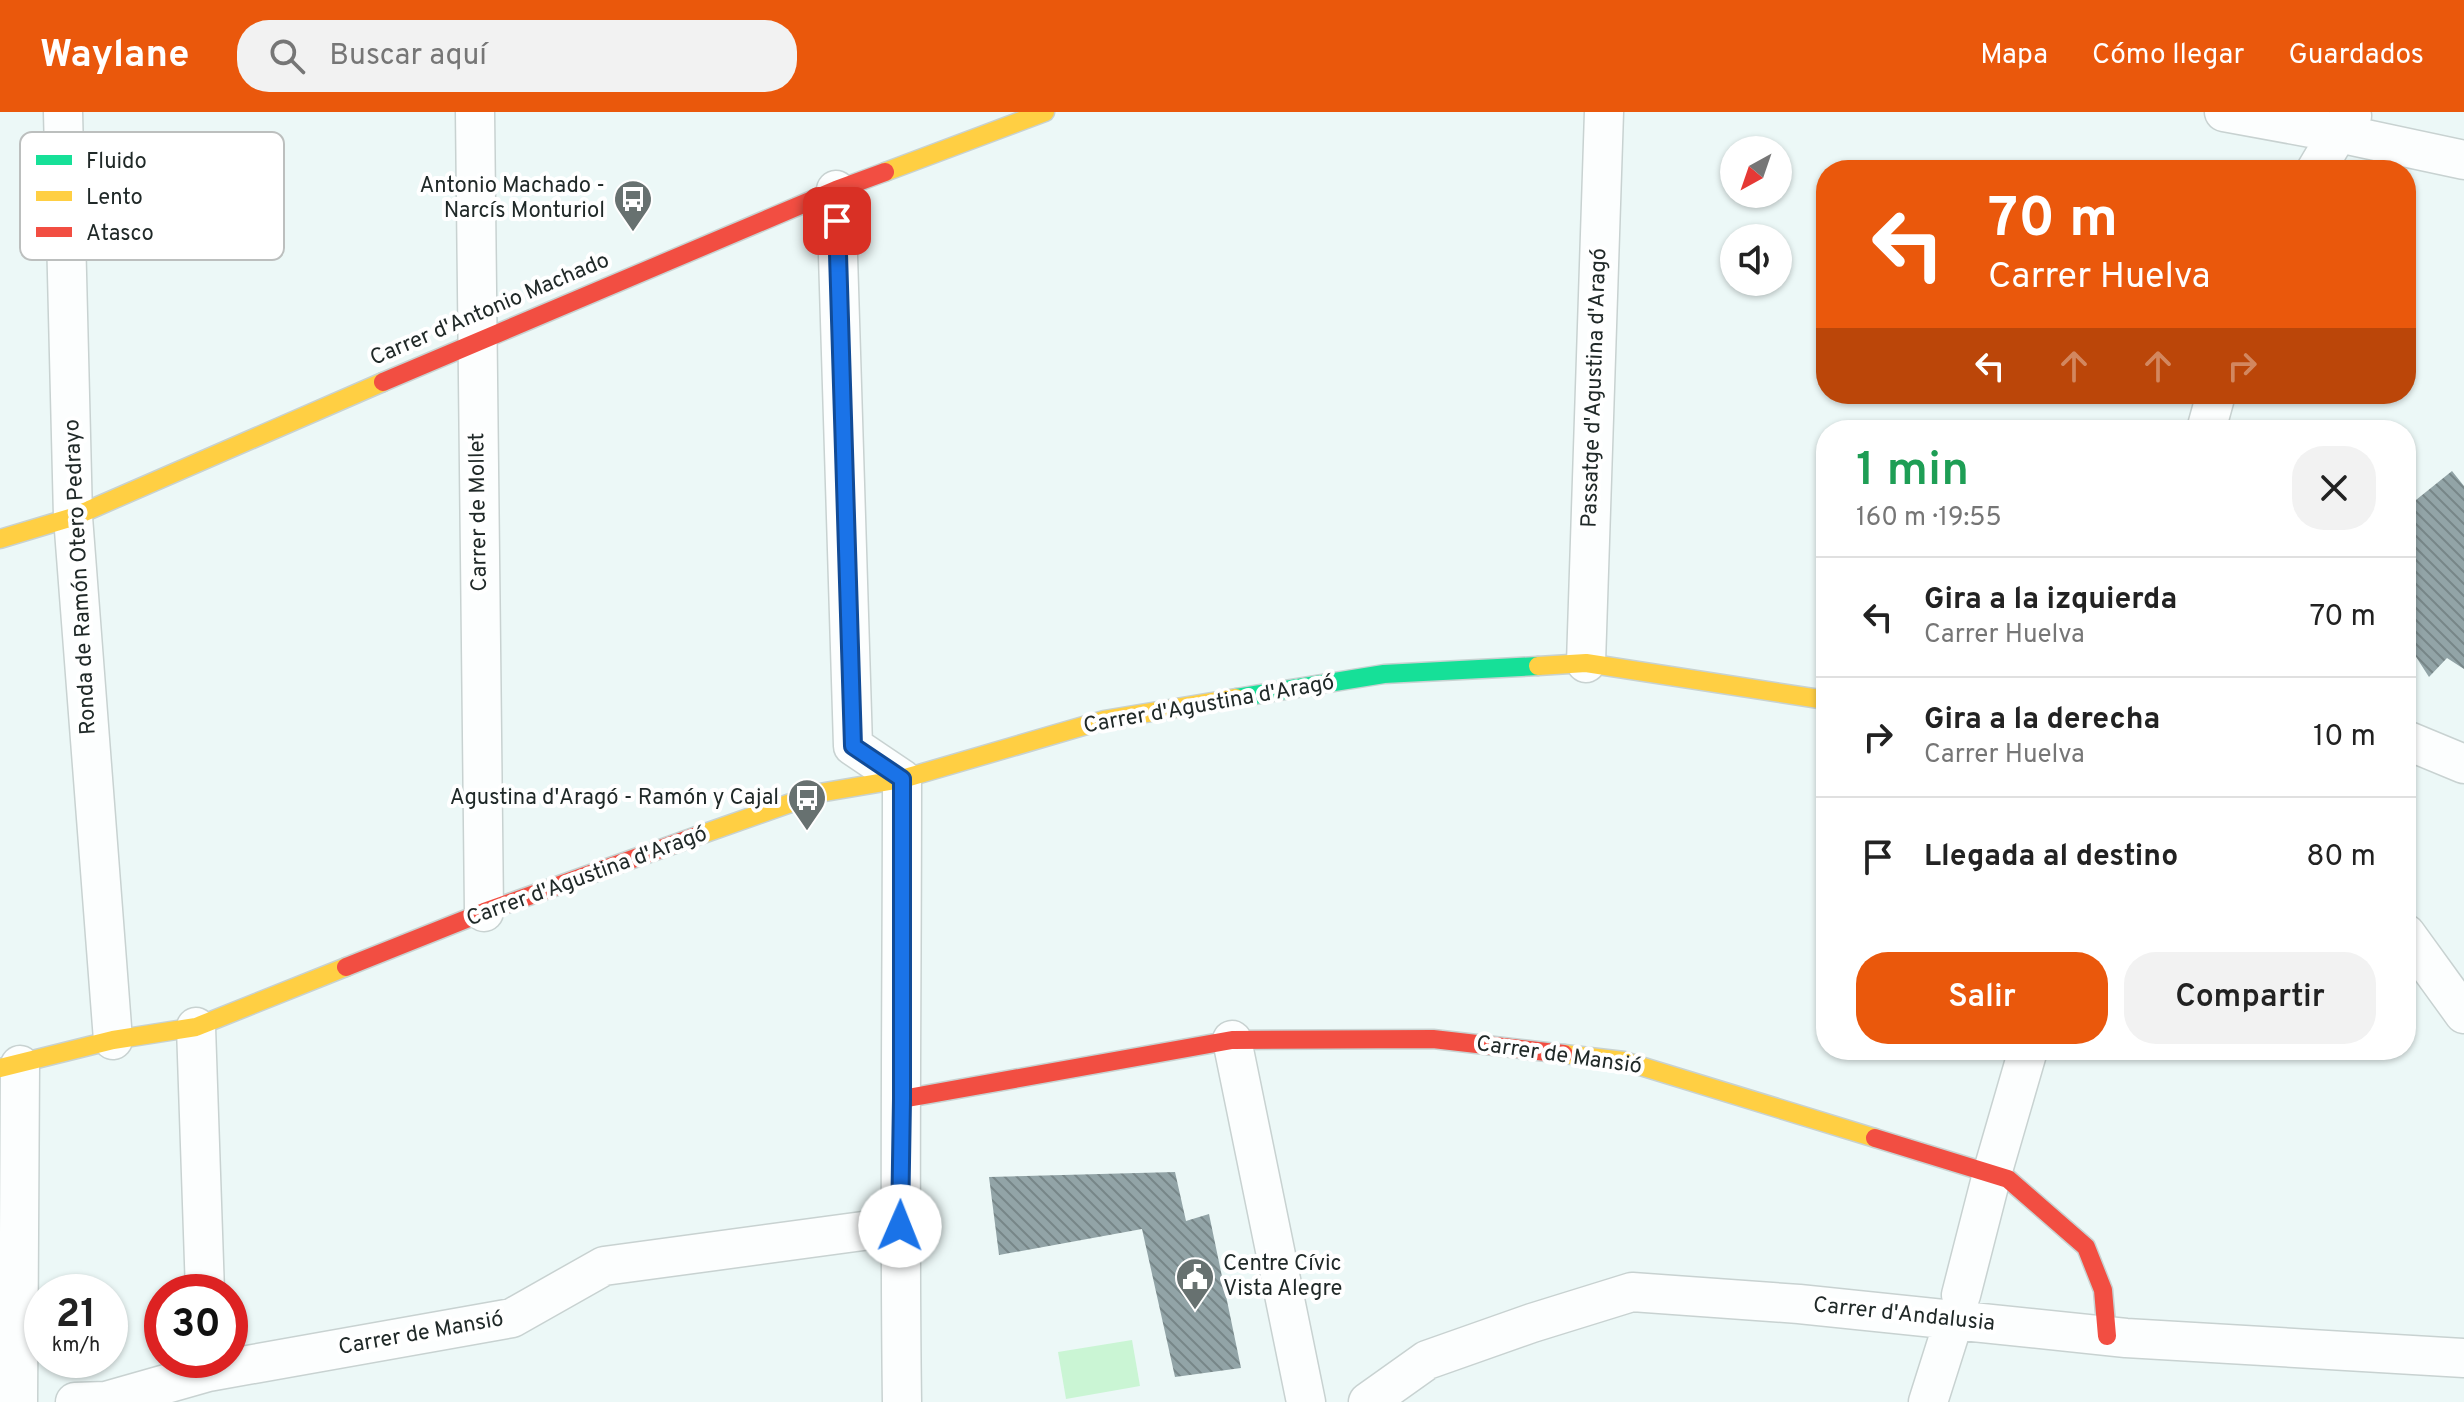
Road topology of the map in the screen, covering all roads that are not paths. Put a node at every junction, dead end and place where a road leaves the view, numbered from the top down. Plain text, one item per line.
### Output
1 (63, 112) edge
2 (475, 112) edge
3 (1045, 112) edge
4 (1604, 112) edge
5 (2224, 112) edge
6 (2346, 123) edge
7 (63, 132) edge
8 (2322, 160) edge
9 (2464, 160) edge
10 (836, 190) junction
11 (67, 260) edge
12 (477, 341) junction
13 (73, 517) junction
14 (0, 539) edge
15 (1586, 663) junction
16 (1816, 698) edge
17 (2416, 744) edge
18 (2464, 764) edge
19 (902, 779) junction
20 (484, 912) junction
21 (2416, 948) edge
22 (2464, 1014) edge
23 (196, 1027) junction
24 (113, 1040) junction
25 (1232, 1040) junction
26 (2025, 1060) edge
27 (10, 1066) edge
28 (902, 1099) junction
29 (1992, 1174) junction
30 (900, 1226) junction
31 (204, 1274) edge
32 (1957, 1308) junction
33 (2107, 1336) junction
34 (2464, 1358) edge
35 (248, 1360) edge
36 (171, 1378) edge
37 (18, 1402) edge
38 (96, 1402) edge
39 (902, 1402) edge
40 (1306, 1402) edge
41 (1368, 1402) edge
42 (1928, 1402) edge

1 - 7 street, Ronda de Ramón Otero Pedrayo
2 - 12 street, Carrer de Mollet
3 - 10 street, Carrer d'Antonio Machado
4 - 15 street, Passatge d'Agustina d'Aragó
5 - 6 street
6 - 8 street
6 - 9 street
10 - 12 street, Carrer d'Antonio Machado
10 - 19 street
11 - 13 street, Ronda de Ramón Otero Pedrayo
12 - 13 street, Carrer d'Antonio Machado
12 - 20 street, Carrer de Mollet
13 - 14 street, Carrer d'Antonio Machado
13 - 24 street, Ronda de Ramón Otero Pedrayo
15 - 16 street, Carrer d'Agustina d'Aragó
15 - 19 street, Carrer d'Agustina d'Aragó
17 - 18 street
19 - 20 street, Carrer d'Agustina d'Aragó
19 - 28 street
20 - 23 street, Carrer d'Agustina d'Aragó
21 - 22 street
23 - 24 street, Carrer d'Agustina d'Aragó
23 - 31 street
24 - 27 street, Carrer d'Agustina d'Aragó
25 - 28 street, Carrer de Mansió
25 - 29 street, Carrer de Mansió
25 - 40 street
26 - 29 street
27 - 37 street
28 - 30 street
29 - 32 street
29 - 33 street, Carrer de Mansió
30 - 35 street, Carrer de Mansió
30 - 39 street
32 - 33 street, Carrer d'Andalusia
32 - 41 street, Carrer d'Andalusia
32 - 42 street
33 - 34 street, Carrer d'Andalusia
36 - 38 street, Carrer de Mansió

